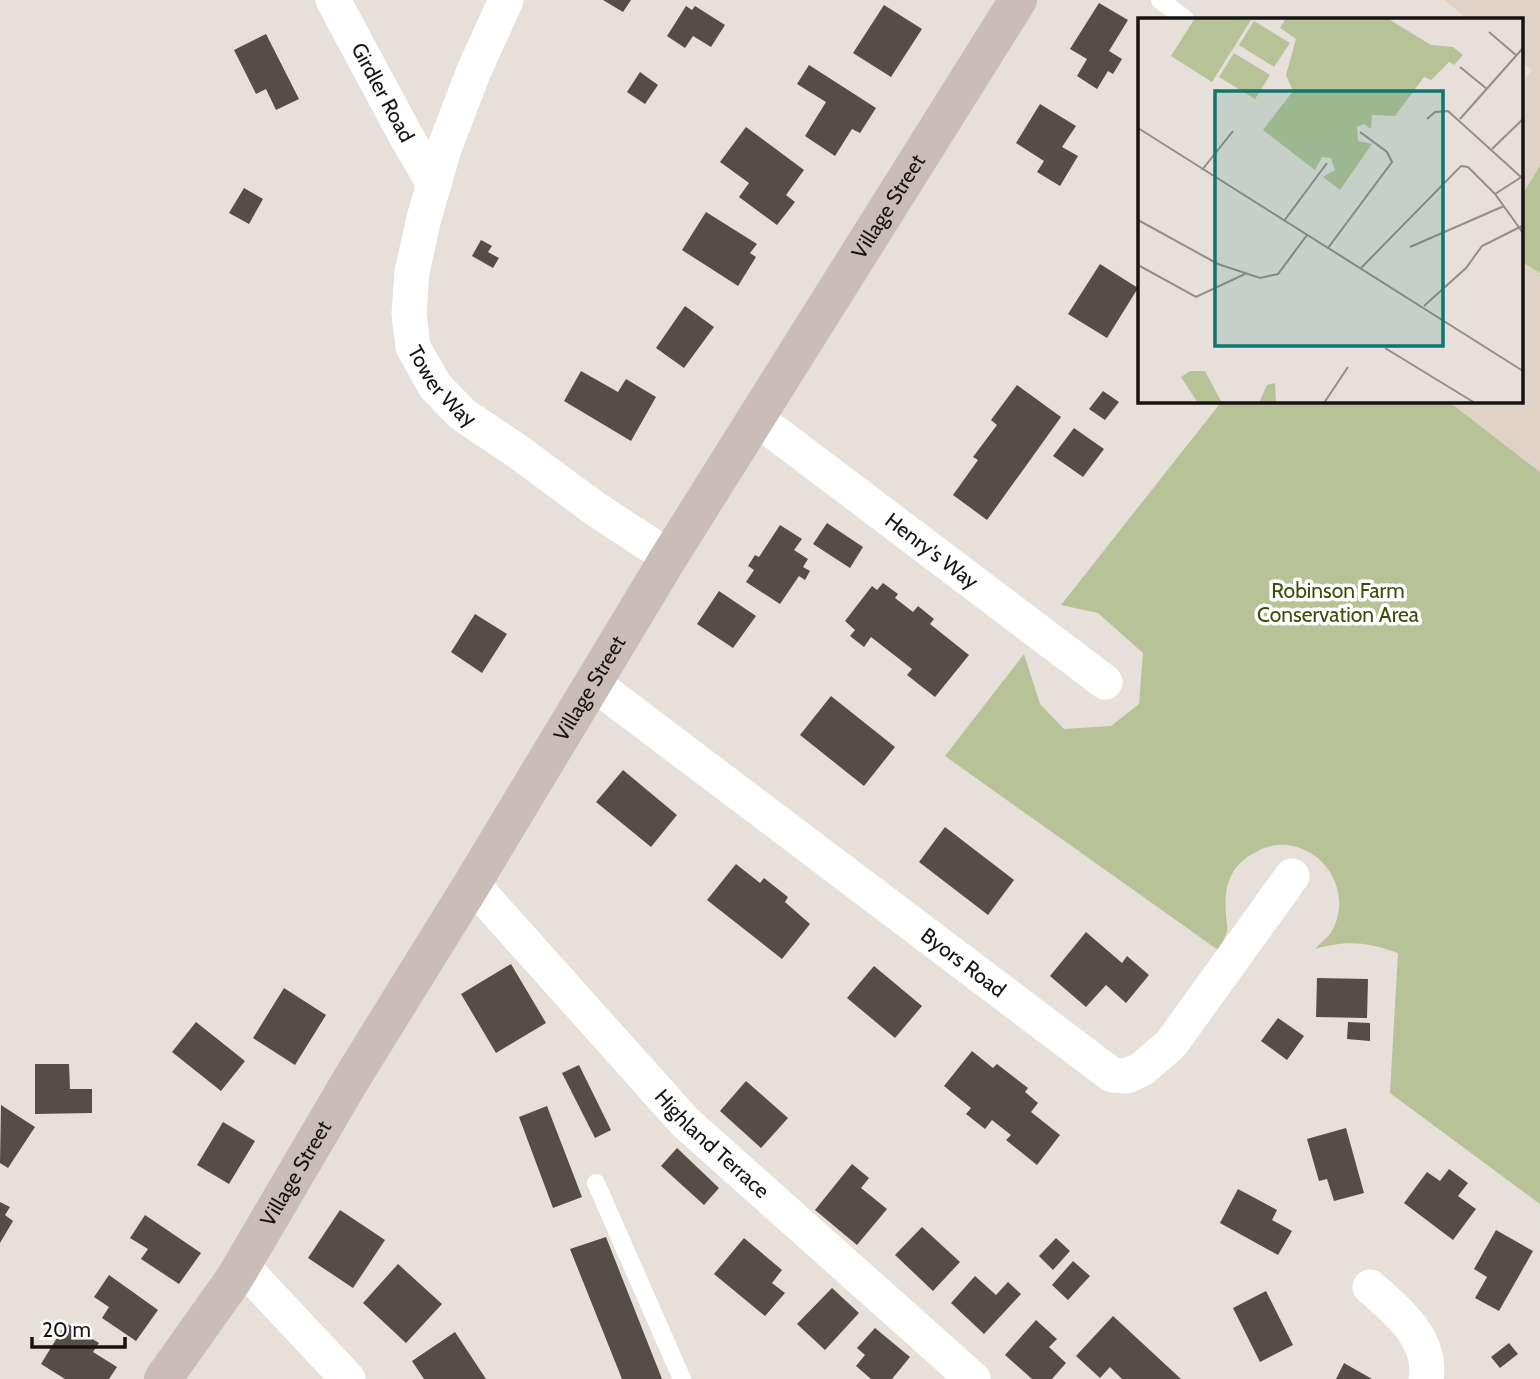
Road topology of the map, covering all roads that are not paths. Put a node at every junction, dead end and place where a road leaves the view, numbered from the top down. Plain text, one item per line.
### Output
1 (333, 0) edge
2 (506, 0) edge
3 (1018, 0) edge
4 (1160, 0) edge
5 (1184, 18) edge
6 (434, 184) junction
7 (757, 419) junction
8 (669, 557) junction
9 (1105, 682) dead end
10 (593, 683) junction
11 (1292, 876) dead end
12 (472, 884) junction
13 (596, 1183) dead end
14 (242, 1266) junction
15 (1370, 1287) dead end
16 (163, 1379) edge
17 (348, 1379) edge
18 (682, 1379) edge
19 (972, 1379) edge
20 (1426, 1379) edge

1 - 6 street, Girdler Road
2 - 6 street, Tower Way
3 - 7 main road, Village Street
4 - 5 lane
6 - 8 street, Tower Way
7 - 8 main road, Village Street
7 - 9 street, Henry's Way
8 - 10 main road, Village Street
10 - 11 street, Byors Road
10 - 12 main road, Village Street
12 - 14 main road, Village Street
12 - 19 street, Highland Terrace
13 - 18 lane
14 - 16 main road, Village Street
14 - 17 street
15 - 20 street

